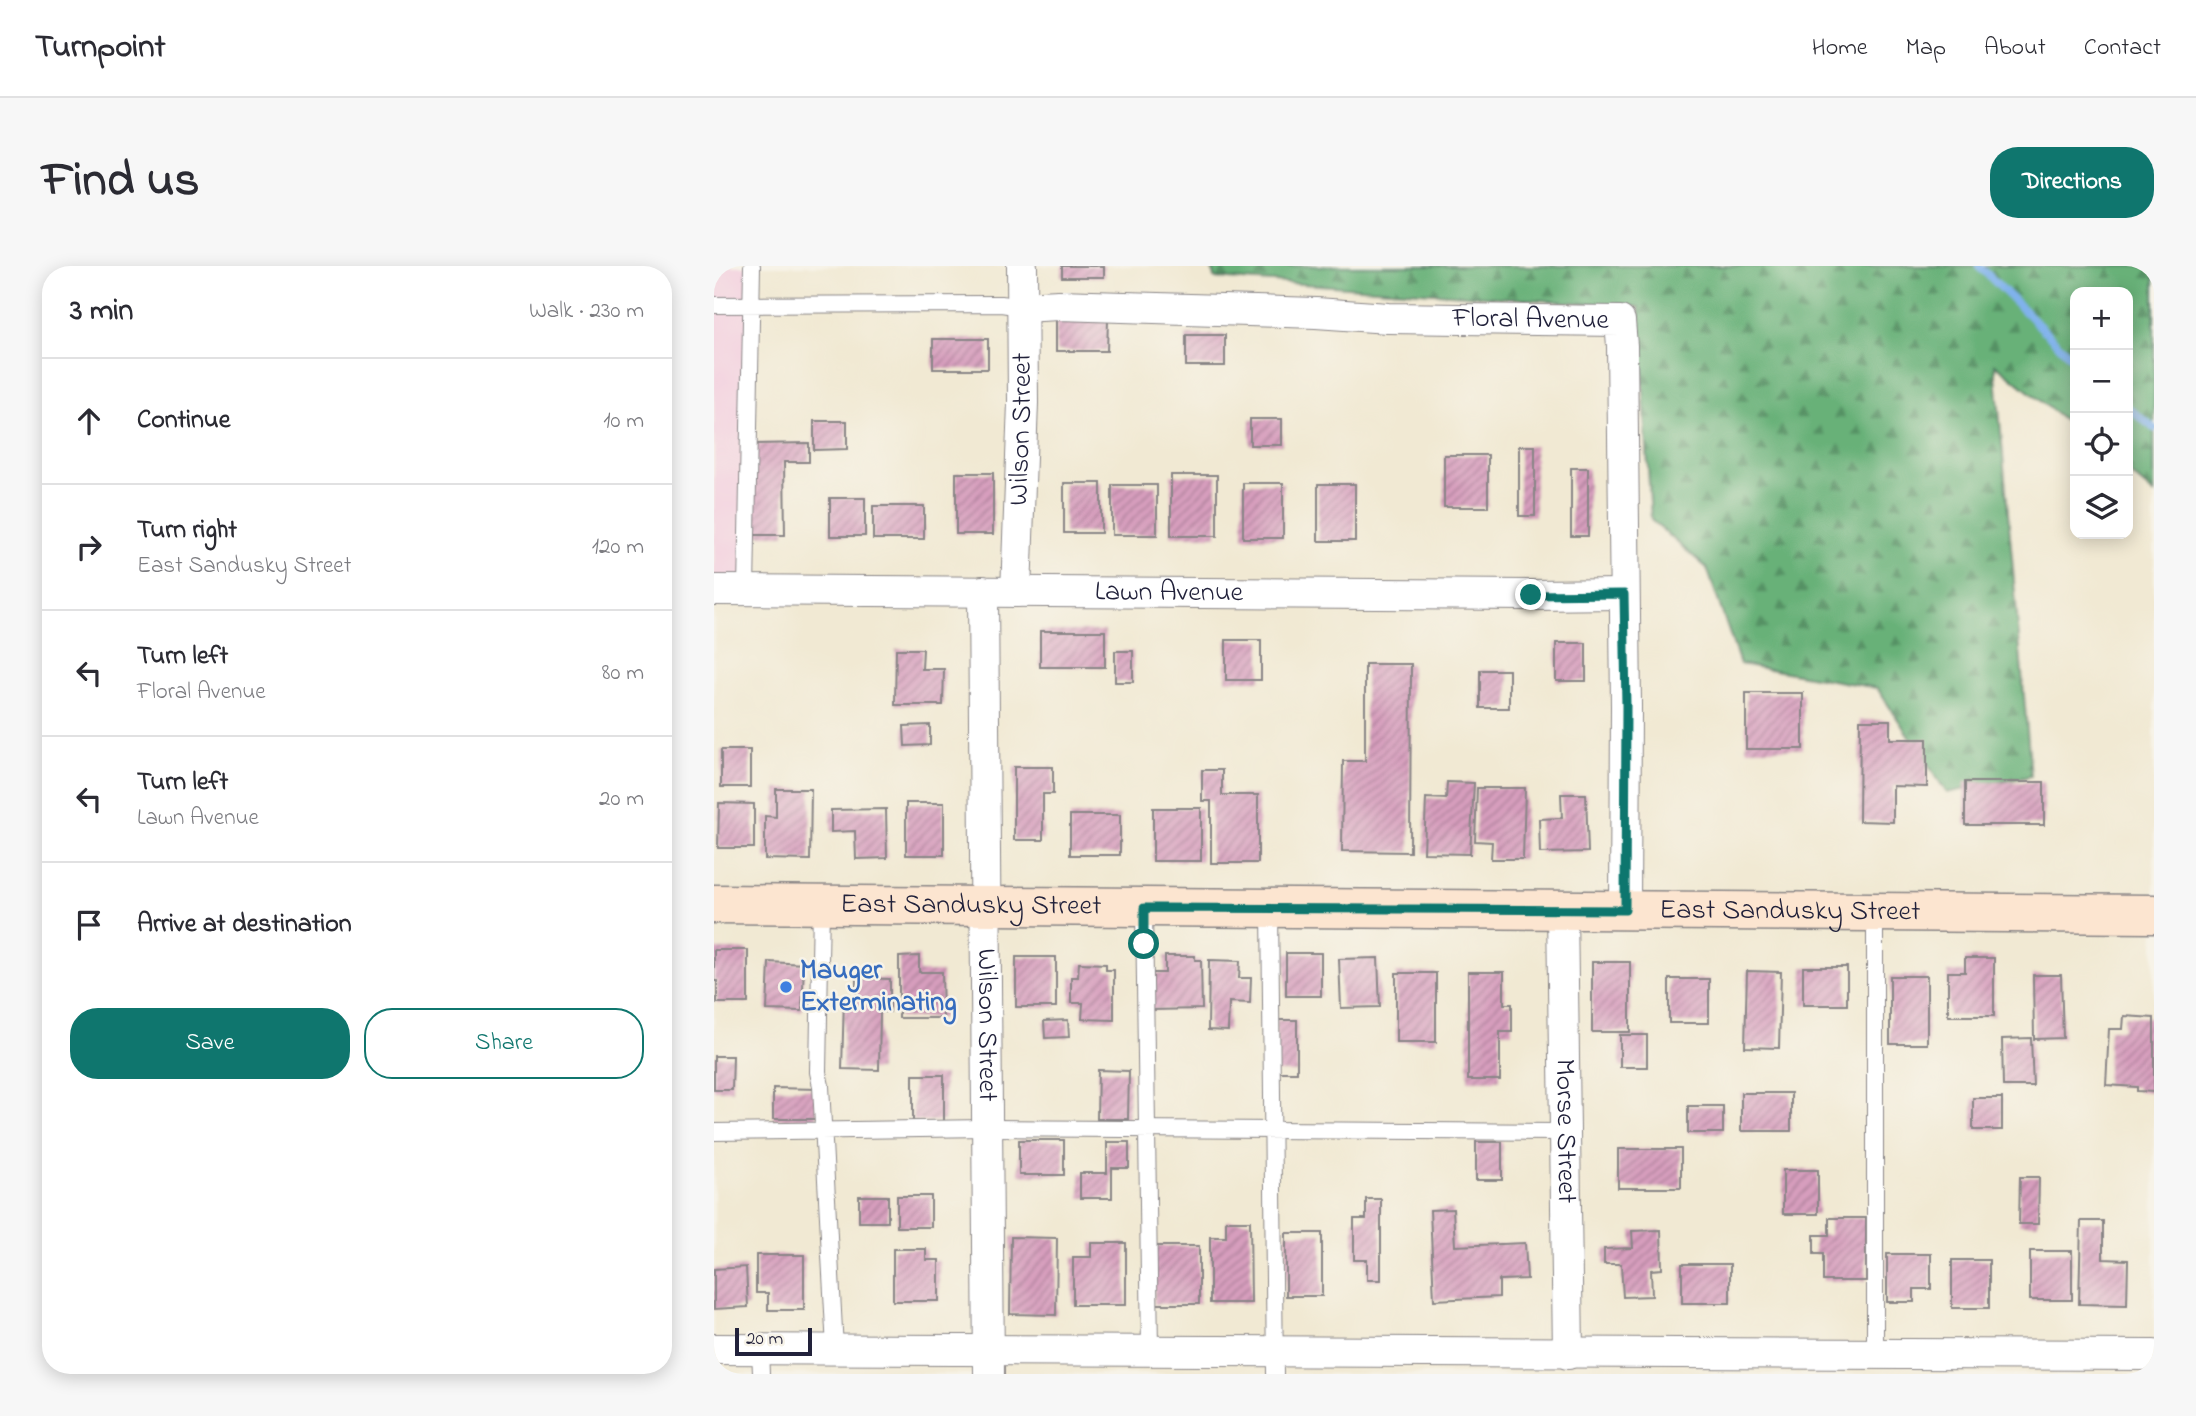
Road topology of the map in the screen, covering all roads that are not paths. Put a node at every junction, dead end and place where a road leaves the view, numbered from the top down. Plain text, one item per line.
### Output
1 (752, 266) edge
2 (1022, 266) edge
3 (714, 305) edge
4 (752, 306) junction
5 (1022, 307) junction
6 (714, 590) edge
7 (746, 590) junction
8 (983, 591) junction
9 (1016, 592) junction
10 (1624, 594) junction
11 (714, 904) edge
12 (821, 906) junction
13 (985, 908) junction
14 (1144, 908) junction
15 (1270, 908) junction
16 (1562, 909) junction
17 (1625, 910) junction
18 (1875, 912) junction
19 (2154, 914) edge
20 (986, 1128) junction
21 (823, 1130) junction
22 (1146, 1130) junction
23 (1273, 1131) junction
24 (714, 1132) edge
25 (1565, 1132) junction
26 (714, 1349) edge
27 (835, 1349) junction
28 (1150, 1351) junction
29 (1567, 1354) junction
30 (2154, 1355) edge
31 (760, 1361) edge
32 (1886, 1361) edge
33 (989, 1362) edge
34 (1275, 1363) edge
35 (1661, 1364) edge

1 - 4 lane
2 - 5 street, Wilson Street
3 - 4 lane
4 - 5 lane
4 - 7 lane
5 - 9 street, Wilson Street
5 - 10 street, Floral Avenue
6 - 7 street, Lawn Avenue
7 - 8 street, Lawn Avenue
8 - 9 street, Lawn Avenue
8 - 13 street, Wilson Street
9 - 10 street, Lawn Avenue
10 - 17 street, Floral Avenue
11 - 12 main road, East Sandusky Street
12 - 13 main road, East Sandusky Street
12 - 21 lane
13 - 14 main road, East Sandusky Street
13 - 20 street, Wilson Street
14 - 15 main road, East Sandusky Street
14 - 22 lane
15 - 16 main road, East Sandusky Street
15 - 23 lane
16 - 17 main road, East Sandusky Street
16 - 25 street, Morse Street
17 - 18 main road, East Sandusky Street
18 - 19 main road, East Sandusky Street
18 - 32 lane
20 - 21 lane
20 - 22 lane
20 - 33 street, Wilson Street
21 - 24 lane
21 - 27 lane
22 - 23 lane
22 - 28 lane
23 - 25 lane
23 - 34 lane
25 - 29 street, Morse Street
26 - 31 street
27 - 31 street
27 - 33 street
28 - 33 street
28 - 34 street
29 - 34 street
29 - 35 street
30 - 32 street
32 - 35 street

